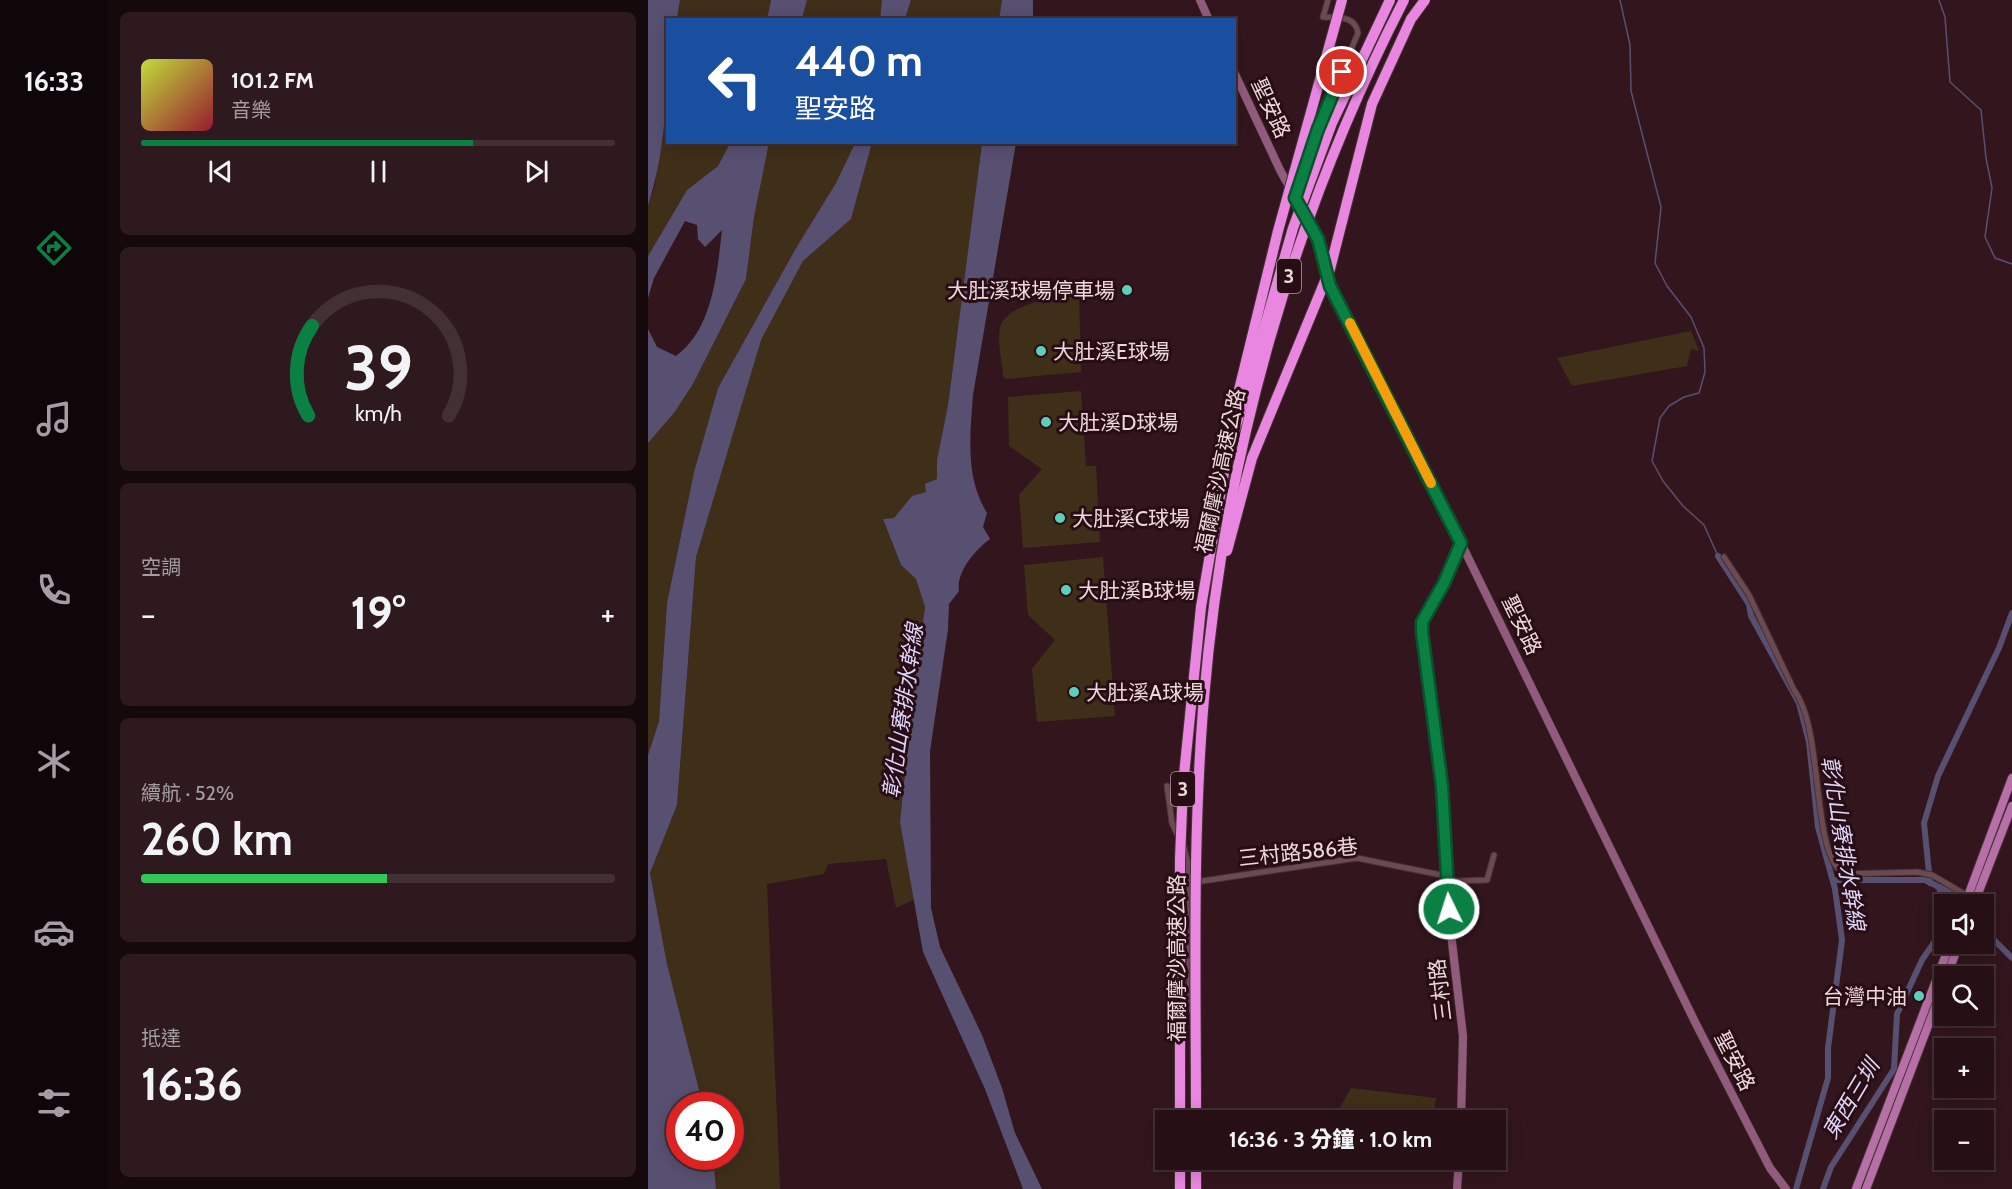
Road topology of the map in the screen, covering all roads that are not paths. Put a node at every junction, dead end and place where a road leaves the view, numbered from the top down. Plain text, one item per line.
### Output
1 (1200, 0) edge
2 (1328, 0) edge
3 (1390, 0) edge
4 (1404, 0) edge
5 (1419, 0) edge
6 (1425, 0) edge
7 (1342, 1) edge
8 (1208, 18) edge
9 (1411, 19) junction
10 (1236, 76) edge
11 (1295, 198) junction
12 (1226, 461) junction
13 (1461, 543) junction
14 (1724, 557) dead end
15 (1220, 568) junction
16 (2012, 778) edge
17 (1167, 786) dead end
18 (2012, 806) edge
19 (1494, 855) dead end
20 (1446, 876) junction
21 (1189, 883) junction
22 (1958, 894) edge
23 (1968, 894) edge
24 (1978, 894) edge
25 (1946, 954) edge
26 (1190, 1010) dead end
27 (1934, 1010) edge
28 (1180, 1110) edge
29 (1196, 1110) edge
30 (1461, 1110) edge
31 (1180, 1170) edge
32 (1196, 1170) edge
33 (1458, 1170) edge
34 (1180, 1189) edge
35 (1196, 1189) edge
36 (1457, 1189) edge
37 (1786, 1189) edge
38 (1856, 1189) edge
39 (1866, 1189) edge

1 - 8 street
2 - 11 street
3 - 12 highway, 福爾摩沙高速公路 / 3, bridge
4 - 15 highway, 福爾摩沙高速公路 / 3, bridge
5 - 9 highway, bridge
6 - 9 highway, bridge
7 - 12 highway, bridge
9 - 15 highway, bridge
10 - 11 street, 聖安路
11 - 13 street, 聖安路
12 - 28 highway, 福爾摩沙高速公路 / 3, bridge
13 - 20 street, 三村路
13 - 37 street, 聖安路
14 - 22 street
15 - 29 highway, 福爾摩沙高速公路 / 3, bridge
16 - 23 main road
17 - 21 street
18 - 24 main road
19 - 20 street, 三村路586巷
20 - 21 street, 三村路586巷
20 - 30 street, 三村路
21 - 26 street
25 - 38 main road
27 - 39 main road
31 - 34 highway
32 - 35 highway
33 - 36 street

